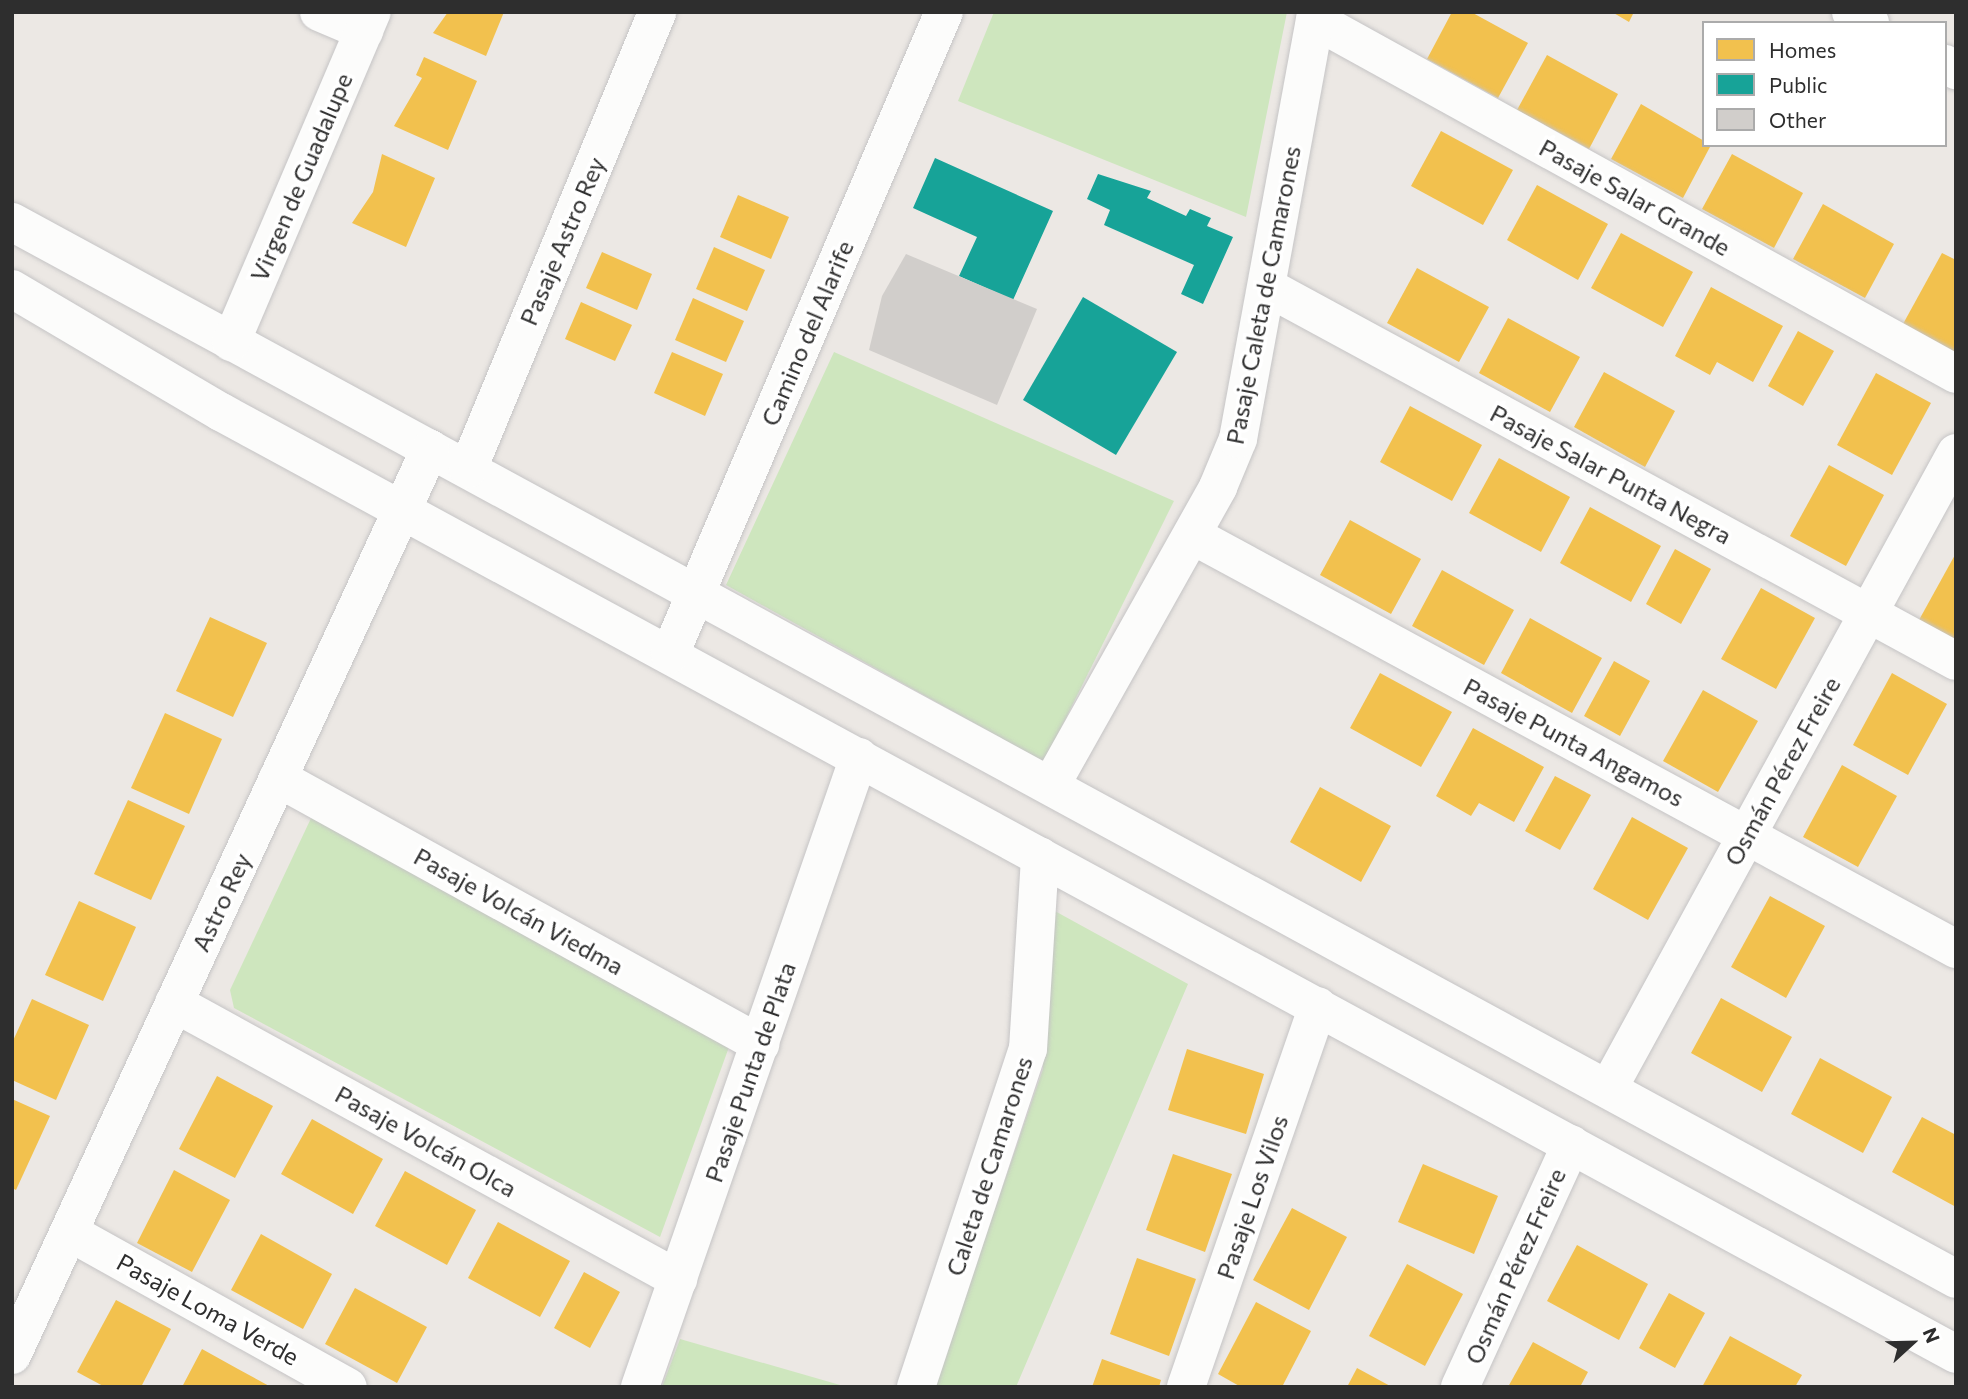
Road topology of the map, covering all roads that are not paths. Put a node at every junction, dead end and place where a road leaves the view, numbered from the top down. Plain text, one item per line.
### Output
1 (319, 12) edge
2 (657, 12) edge
3 (944, 12) edge
4 (1851, 12) edge
5 (1316, 16) edge
6 (1867, 21) edge
7 (368, 22) edge
8 (12, 222) edge
9 (1267, 287) junction
10 (12, 289) edge
11 (231, 342) junction
12 (1956, 374) edge
13 (430, 449) junction
14 (1956, 453) edge
15 (467, 469) junction
16 (402, 508) junction
17 (1192, 535) junction
18 (696, 592) junction
19 (1868, 613) junction
20 (670, 654) junction
21 (1956, 661) edge
22 (859, 757) junction
23 (278, 778) junction
24 (1051, 785) junction
25 (1747, 836) junction
26 (1040, 856) junction
27 (1956, 949) edge
28 (174, 1003) junction
29 (1318, 1006) junction
30 (760, 1044) junction
31 (1608, 1090) junction
32 (1571, 1144) junction
33 (69, 1232) junction
34 (678, 1279) junction
35 (1956, 1279) edge
36 (1956, 1354) edge
37 (12, 1355) edge
38 (348, 1387) edge
39 (640, 1387) edge
40 (916, 1387) edge
41 (1186, 1387) edge
42 (1460, 1387) edge

1 - 7 street
2 - 15 street, Pasaje Astro Rey
3 - 18 street, Camino del Alarife
4 - 6 street
5 - 9 street, Pasaje Caleta de Camarones
5 - 12 street, Pasaje Salar Grande
7 - 11 street, Virgen de Guadalupe
8 - 11 street
9 - 17 street, Pasaje Caleta de Camarones
9 - 19 street, Pasaje Salar Punta Negra
10 - 16 street
11 - 13 street
13 - 15 street
13 - 16 street, Astro Rey
14 - 19 street, Osmán Pérez Freire
15 - 18 street
16 - 20 street
16 - 23 street, Astro Rey
17 - 24 street, Pasaje Caleta de Camarones
17 - 25 street, Pasaje Punta Angamos
18 - 20 street, Camino del Alarife
18 - 24 street
19 - 21 street, Pasaje Salar Punta Negra
19 - 25 street, Osmán Pérez Freire
20 - 22 street
22 - 26 street
22 - 30 street, Pasaje Punta de Plata
23 - 28 street, Astro Rey
23 - 30 street, Pasaje Volcán Viedma
24 - 31 street
25 - 27 street, Pasaje Punta Angamos
25 - 31 street, Osmán Pérez Freire
26 - 29 street
26 - 40 street, Caleta de Camarones
28 - 33 street, Astro Rey
28 - 34 street, Pasaje Volcán Olca
29 - 32 street
29 - 41 street, Pasaje Los Vilos
30 - 34 street, Pasaje Punta de Plata
31 - 35 street
32 - 36 street
32 - 42 street, Osmán Pérez Freire
33 - 37 street, Astro Rey
33 - 38 street, Pasaje Loma Verde
34 - 39 street, Pasaje Punta de Plata

